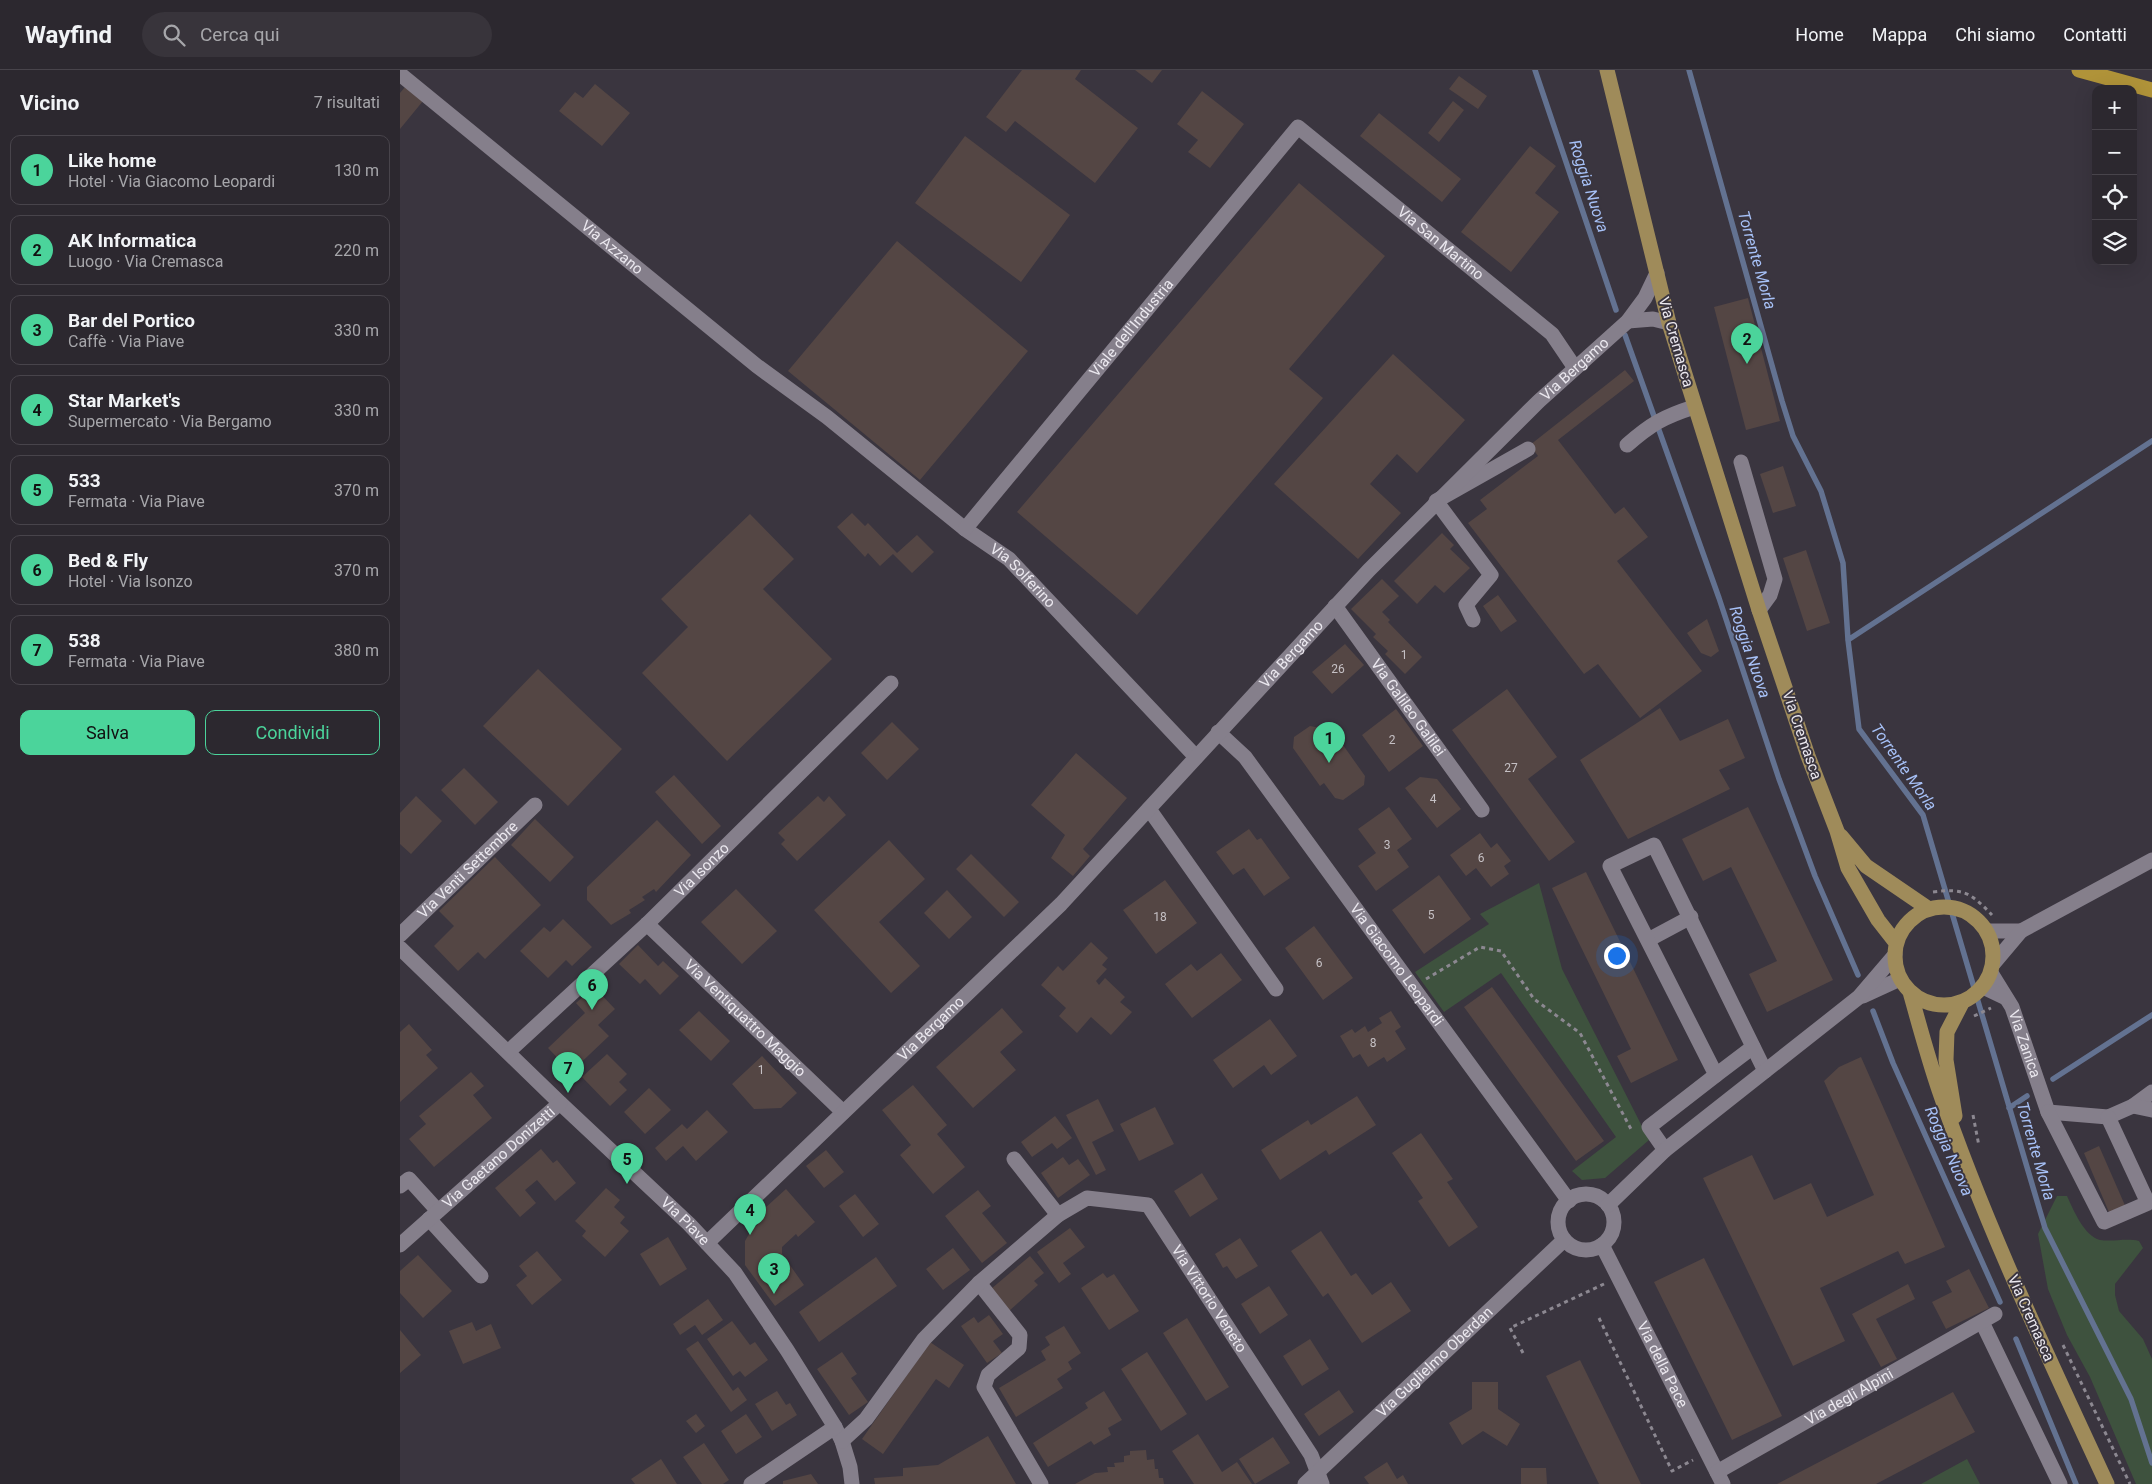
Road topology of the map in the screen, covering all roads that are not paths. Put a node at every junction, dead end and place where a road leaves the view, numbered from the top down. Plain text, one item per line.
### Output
1 (1607, 70) edge
2 (2079, 70) edge
3 (400, 74) edge
4 (2152, 90) edge
5 (1298, 127) joint
6 (1657, 273) junction
7 (1628, 321) junction
8 (1669, 323) junction
9 (1575, 368) junction
10 (1694, 407) junction
11 (827, 417) joint
12 (1626, 445) dead end
13 (1528, 449) dead end
14 (1741, 462) dead end
15 (1436, 501) junction
16 (965, 529) junction
17 (1335, 606) junction
18 (1759, 610) junction
19 (1474, 620) dead end
20 (891, 683) dead end
21 (1218, 732) junction
22 (1196, 757) junction
23 (536, 805) dead end
24 (1149, 809) junction
25 (1482, 810) dead end
26 (1837, 831) junction
27 (2152, 860) edge
28 (1929, 909) junction
29 (1691, 916) junction
30 (647, 924) junction
31 (1988, 931) junction
32 (2021, 931) junction
33 (400, 935) edge
34 (1648, 940) junction
35 (400, 948) edge
36 (1896, 949) junction
37 (1992, 968) junction
38 (1900, 979) junction
39 (1983, 988) junction
40 (1276, 989) dead end
41 (1910, 992) junction
42 (1860, 997) junction
43 (2006, 998) junction
44 (1964, 1002) junction
45 (1753, 1047) junction
46 (508, 1052) junction
47 (1765, 1072) junction
48 (1716, 1075) junction
49 (2152, 1092) edge
50 (560, 1103) junction
51 (2133, 1106) junction
52 (2152, 1110) edge
53 (843, 1112) junction
54 (2048, 1112) junction
55 (2108, 1117) junction
56 (1960, 1149) junction
57 (1665, 1150) junction
58 (1014, 1159) dead end
59 (400, 1186) edge
60 (1568, 1201) junction
61 (1608, 1205) junction
62 (434, 1215) junction
63 (1058, 1215) junction
64 (1564, 1240) junction
65 (707, 1243) junction
66 (400, 1245) edge
67 (1602, 1245) junction
68 (481, 1276) dead end
69 (980, 1283) junction
70 (834, 1427) junction
71 (842, 1441) junction
72 (1320, 1479) edge
73 (1717, 1479) edge
74 (751, 1484) edge
75 (852, 1484) edge
76 (1041, 1484) edge
77 (1305, 1484) edge
78 (2060, 1484) edge
79 (2107, 1484) edge

1 - 6 main road, Via Cremasca
2 - 4 highway
3 - 11 street, Via Azzano
5 - 9 street, Via San Martino
5 - 16 street, Viale dell'Industria
6 - 7 street, Via Bergamo
6 - 8 main road, Via Cremasca
7 - 8 street
7 - 9 street, Via Bergamo
8 - 10 main road, Via Cremasca
9 - 15 street, Via Bergamo
10 - 12 street
10 - 18 main road, Via Cremasca
11 - 16 street, Via Solferino
13 - 15 street, Via Bergamo
14 - 18 street
15 - 17 street, Via Bergamo
15 - 19 street
16 - 22 street, Via Solferino
17 - 21 street, Via Bergamo
17 - 25 street, Via Galileo Galilei
18 - 26 main road, Via Cremasca
20 - 30 street, Via Isonzo
21 - 22 street, Via Bergamo
21 - 60 street, Via Giacomo Leopardi
22 - 24 street, Via Bergamo
23 - 33 street, Via Venti Settembre
24 - 40 street
24 - 53 street, Via Bergamo
26 - 28 main road, Via Cremasca
26 - 36 main road, Via Cremasca
27 - 32 street
28 - 31 main road
28 - 36 main road
29 - 34 street
29 - 34 street
29 - 45 street
30 - 46 street, Via Isonzo
30 - 53 street, Via Ventiquattro Maggio
31 - 32 street
31 - 37 main road
32 - 37 street
34 - 48 street
35 - 46 street, Via Piave
36 - 38 main road, Via Cremasca
36 - 42 street
37 - 39 main road, Via Cremasca
37 - 43 street, Via Zanica
38 - 41 main road, Via Cremasca
38 - 42 street
39 - 43 street, Via Zanica
39 - 44 main road, Via Cremasca
41 - 44 main road, Via Cremasca
41 - 56 main road, Via Cremasca
42 - 47 street
43 - 54 street, Via Zanica
44 - 56 main road, Via Cremasca
45 - 47 street
45 - 48 street
46 - 50 street, Via Piave
47 - 57 street
48 - 57 street
49 - 51 street
50 - 62 street, Via Gaetano Donizetti
50 - 65 street, Via Piave
51 - 52 street
51 - 55 street
53 - 65 street, Via Bergamo
54 - 55 street
54 - 55 street, Via Zanica
56 - 79 main road, Via Cremasca
57 - 61 street
58 - 63 street
59 - 62 street, Via Gaetano Donizetti
60 - 61 street
60 - 64 street
61 - 67 street
62 - 66 street, Via Gaetano Donizetti
62 - 68 street, Via Gaetano Donizetti
63 - 69 street, Via Vittorio Veneto
63 - 72 street, Via Vittorio Veneto
64 - 67 street
64 - 72 street, Via Guglielmo Oberdan
65 - 70 street, Via Piave
67 - 73 street, Via della Pace
69 - 71 street, Via Vittorio Veneto
69 - 76 street
70 - 71 street, Via Piave
70 - 74 street
71 - 75 street, Via Piave
72 - 77 street, Via Guglielmo Oberdan
73 - 78 street, Via degli Alpini

